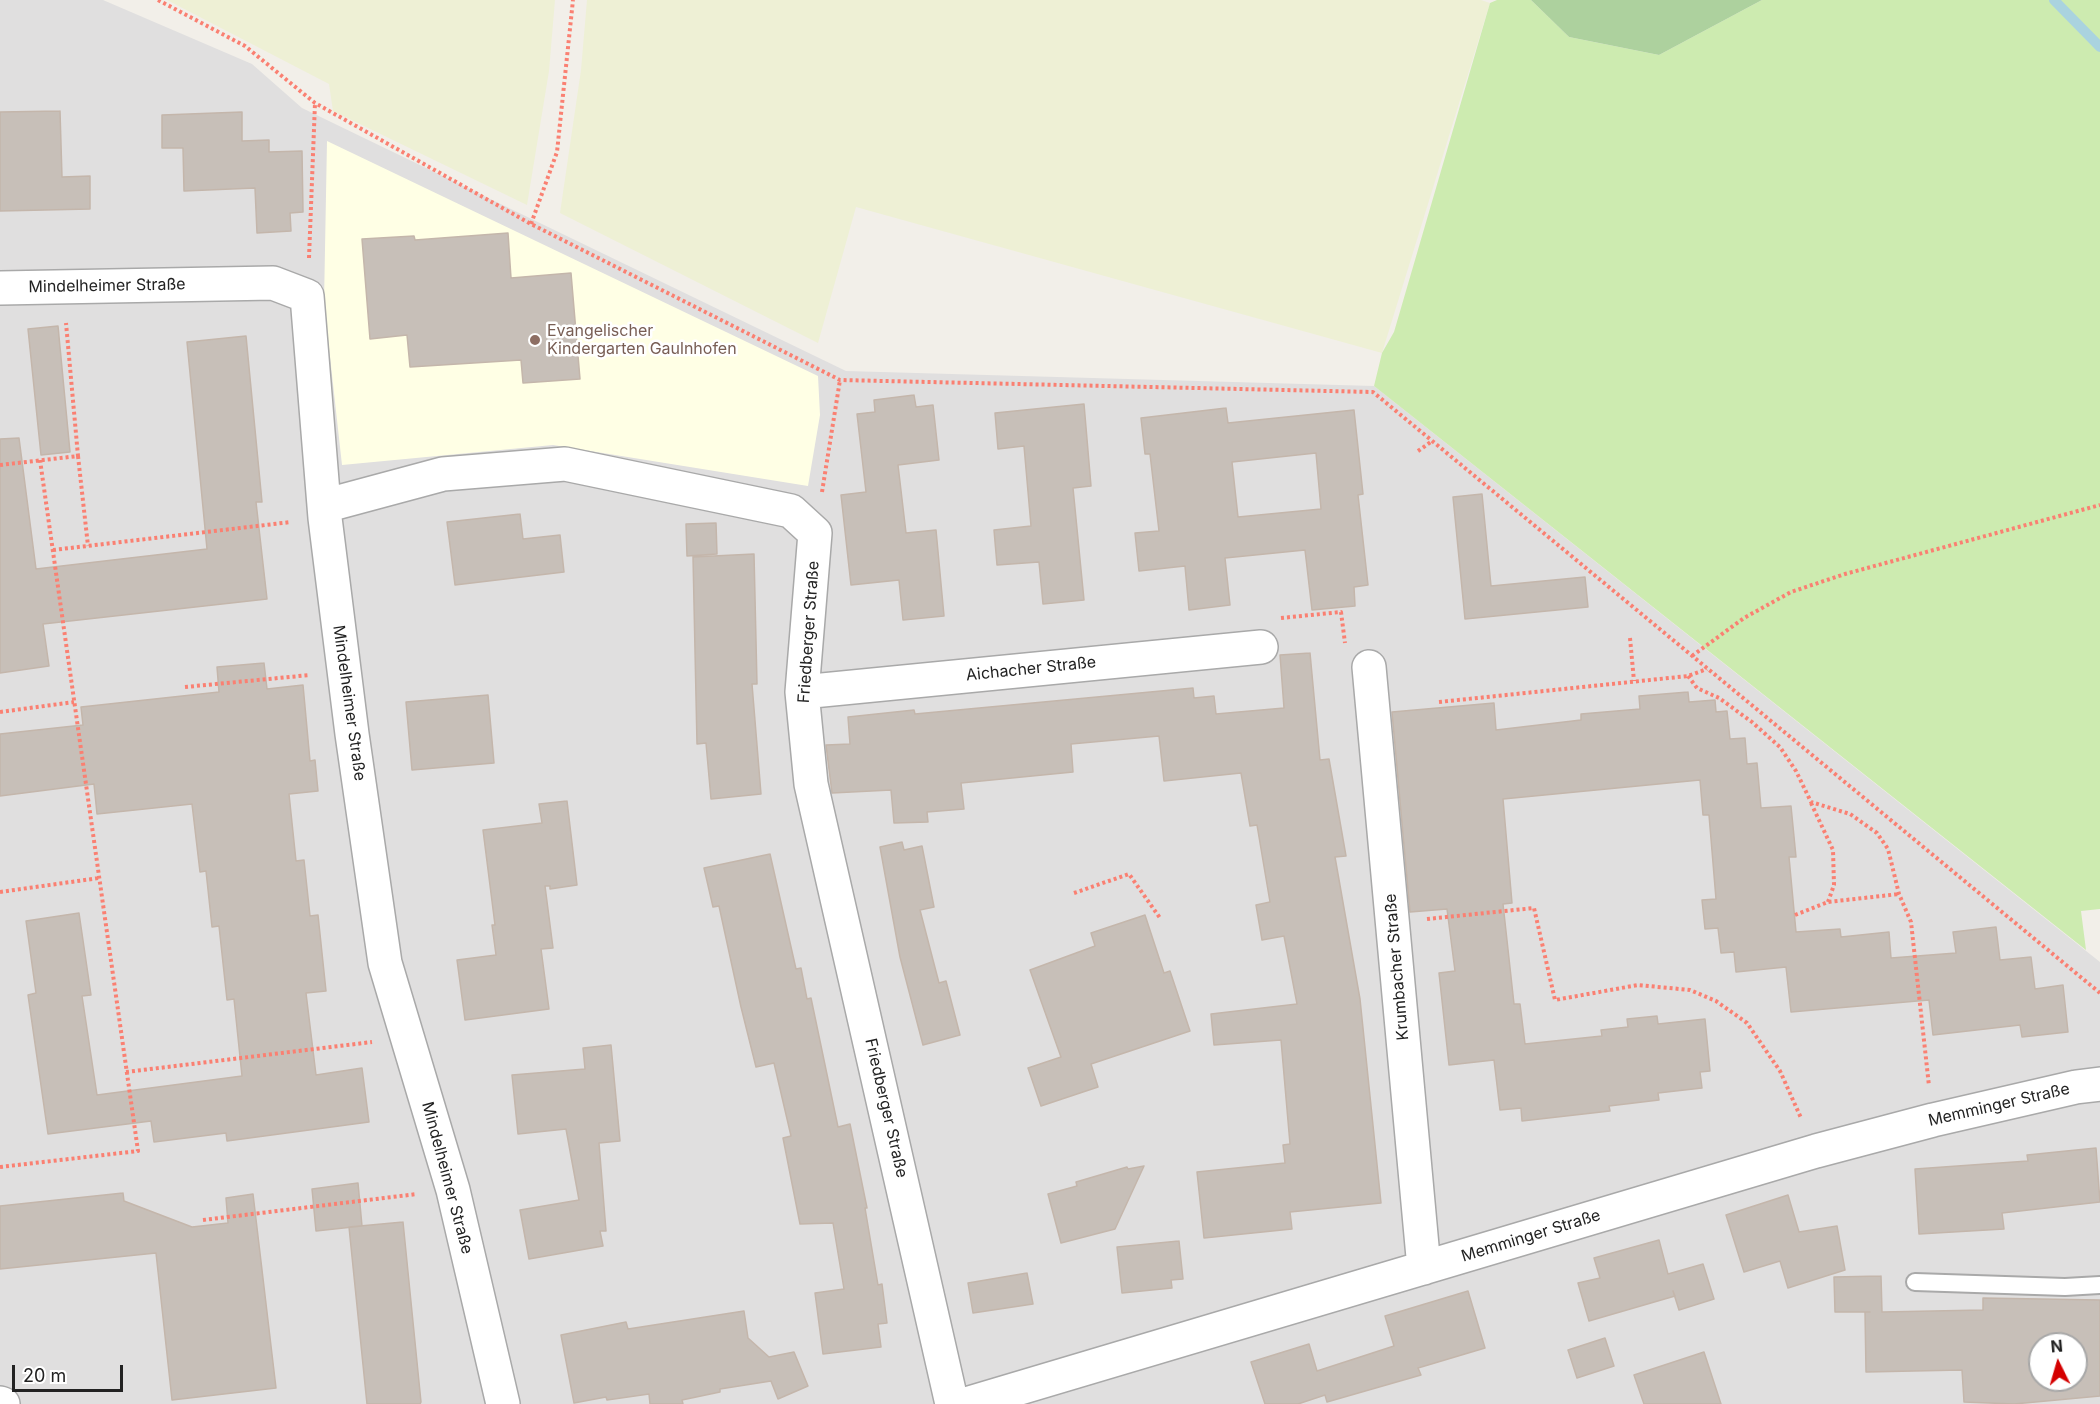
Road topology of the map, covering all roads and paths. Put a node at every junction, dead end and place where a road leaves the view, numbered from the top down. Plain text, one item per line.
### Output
1 (158, 0) edge
2 (573, 0) edge
3 (315, 103) junction
4 (531, 224) junction
5 (62, 287) junction
6 (0, 288) edge
7 (307, 296) junction
8 (840, 380) junction
9 (1432, 441) junction
10 (1418, 451) dead end
11 (78, 456) junction
12 (40, 460) junction
13 (0, 465) edge
14 (2100, 505) edge
15 (324, 512) junction
16 (815, 533) junction
17 (88, 546) junction
18 (53, 550) junction
19 (1630, 638) dead end
20 (1261, 647) joint
21 (1692, 656) junction
22 (1369, 667) joint
23 (1707, 669) junction
24 (344, 672) junction
25 (1688, 676) junction
26 (1634, 681) junction
27 (185, 687) dead end
28 (802, 692) junction
29 (74, 702) junction
30 (1439, 702) dead end
31 (0, 712) edge
32 (1811, 802) junction
33 (99, 878) junction
34 (0, 892) edge
35 (1074, 893) dead end
36 (1899, 894) junction
37 (1828, 902) junction
38 (1795, 915) dead end
39 (1160, 918) dead end
40 (1392, 923) junction
41 (2100, 993) edge
42 (408, 1037) junction
43 (126, 1072) junction
44 (2100, 1084) edge
45 (1933, 1120) junction
46 (1816, 1152) junction
47 (0, 1167) edge
48 (453, 1190) junction
49 (203, 1220) dead end
50 (1424, 1268) junction
51 (1915, 1282) dead end
52 (2100, 1285) edge
53 (1001, 1399) edge
54 (503, 1404) edge
55 (952, 1404) edge
56 (966, 1404) edge

1 - 3 path
2 - 4 path
3 - 4 path
3 - 7 path
4 - 8 path
5 - 6 street, Mindelheimer Straße
5 - 7 street, Mindelheimer Straße
5 - 11 path
7 - 15 street, Mindelheimer Straße
8 - 9 path
8 - 16 path
9 - 10 path
9 - 21 path
11 - 12 path
11 - 17 path
12 - 13 path
12 - 18 path
14 - 21 path
15 - 16 street
15 - 17 path
15 - 24 street, Mindelheimer Straße
16 - 28 street, Friedberger Straße
17 - 18 path
18 - 29 path
19 - 26 path
20 - 22 path
20 - 28 street, Aichacher Straße
21 - 23 path
22 - 40 street, Krumbacher Straße
23 - 25 path
23 - 41 path
24 - 27 path
24 - 42 street, Mindelheimer Straße
25 - 26 path
25 - 32 path
26 - 30 path
28 - 55 street, Friedberger Straße
29 - 31 path
29 - 33 path
32 - 36 path
32 - 37 path
33 - 34 path
33 - 43 path
35 - 39 path
36 - 37 path
36 - 45 path
37 - 38 path
40 - 46 path
40 - 50 street, Krumbacher Straße
42 - 43 path
42 - 48 street, Mindelheimer Straße
43 - 47 path
44 - 45 street, Memminger Straße
45 - 46 street, Memminger Straße
46 - 50 street, Memminger Straße
48 - 49 path
48 - 54 street, Mindelheimer Straße
50 - 53 street, Memminger Straße
51 - 52 lane
53 - 56 street, Memminger Straße

